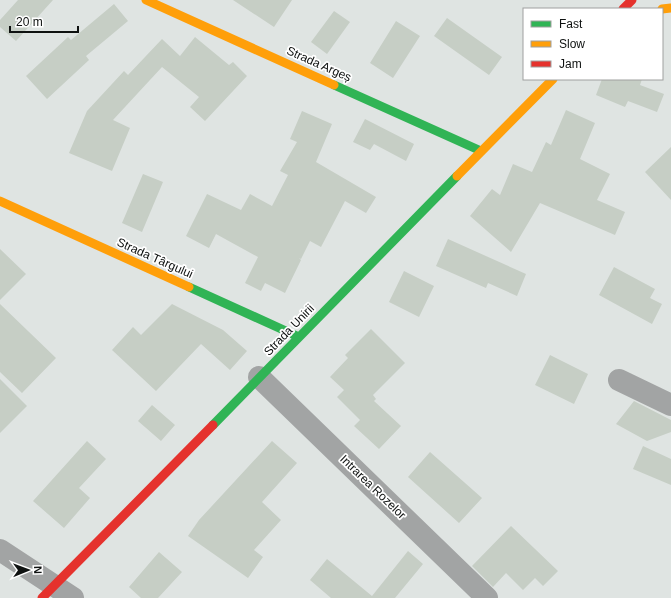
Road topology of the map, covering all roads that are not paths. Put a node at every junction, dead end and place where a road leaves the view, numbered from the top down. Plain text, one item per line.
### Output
1 (146, 0) edge
2 (632, 0) edge
3 (624, 8) edge
4 (552, 80) edge
5 (481, 151) junction
6 (0, 201) edge
7 (299, 336) junction
8 (259, 377) junction
9 (619, 380) dead end
10 (671, 405) edge
11 (0, 550) edge
12 (48, 592) edge
13 (73, 598) edge
14 (487, 598) edge

1 - 5 main road, Strada Argeș
2 - 3 main road
4 - 5 main road, Strada Unirii
5 - 7 main road, Strada Unirii
6 - 7 main road, Strada Târgului
7 - 8 main road, Strada Unirii
8 - 12 main road, Strada Unirii
8 - 14 street, Intrarea Rozelor
9 - 10 street
11 - 12 street
12 - 13 street

